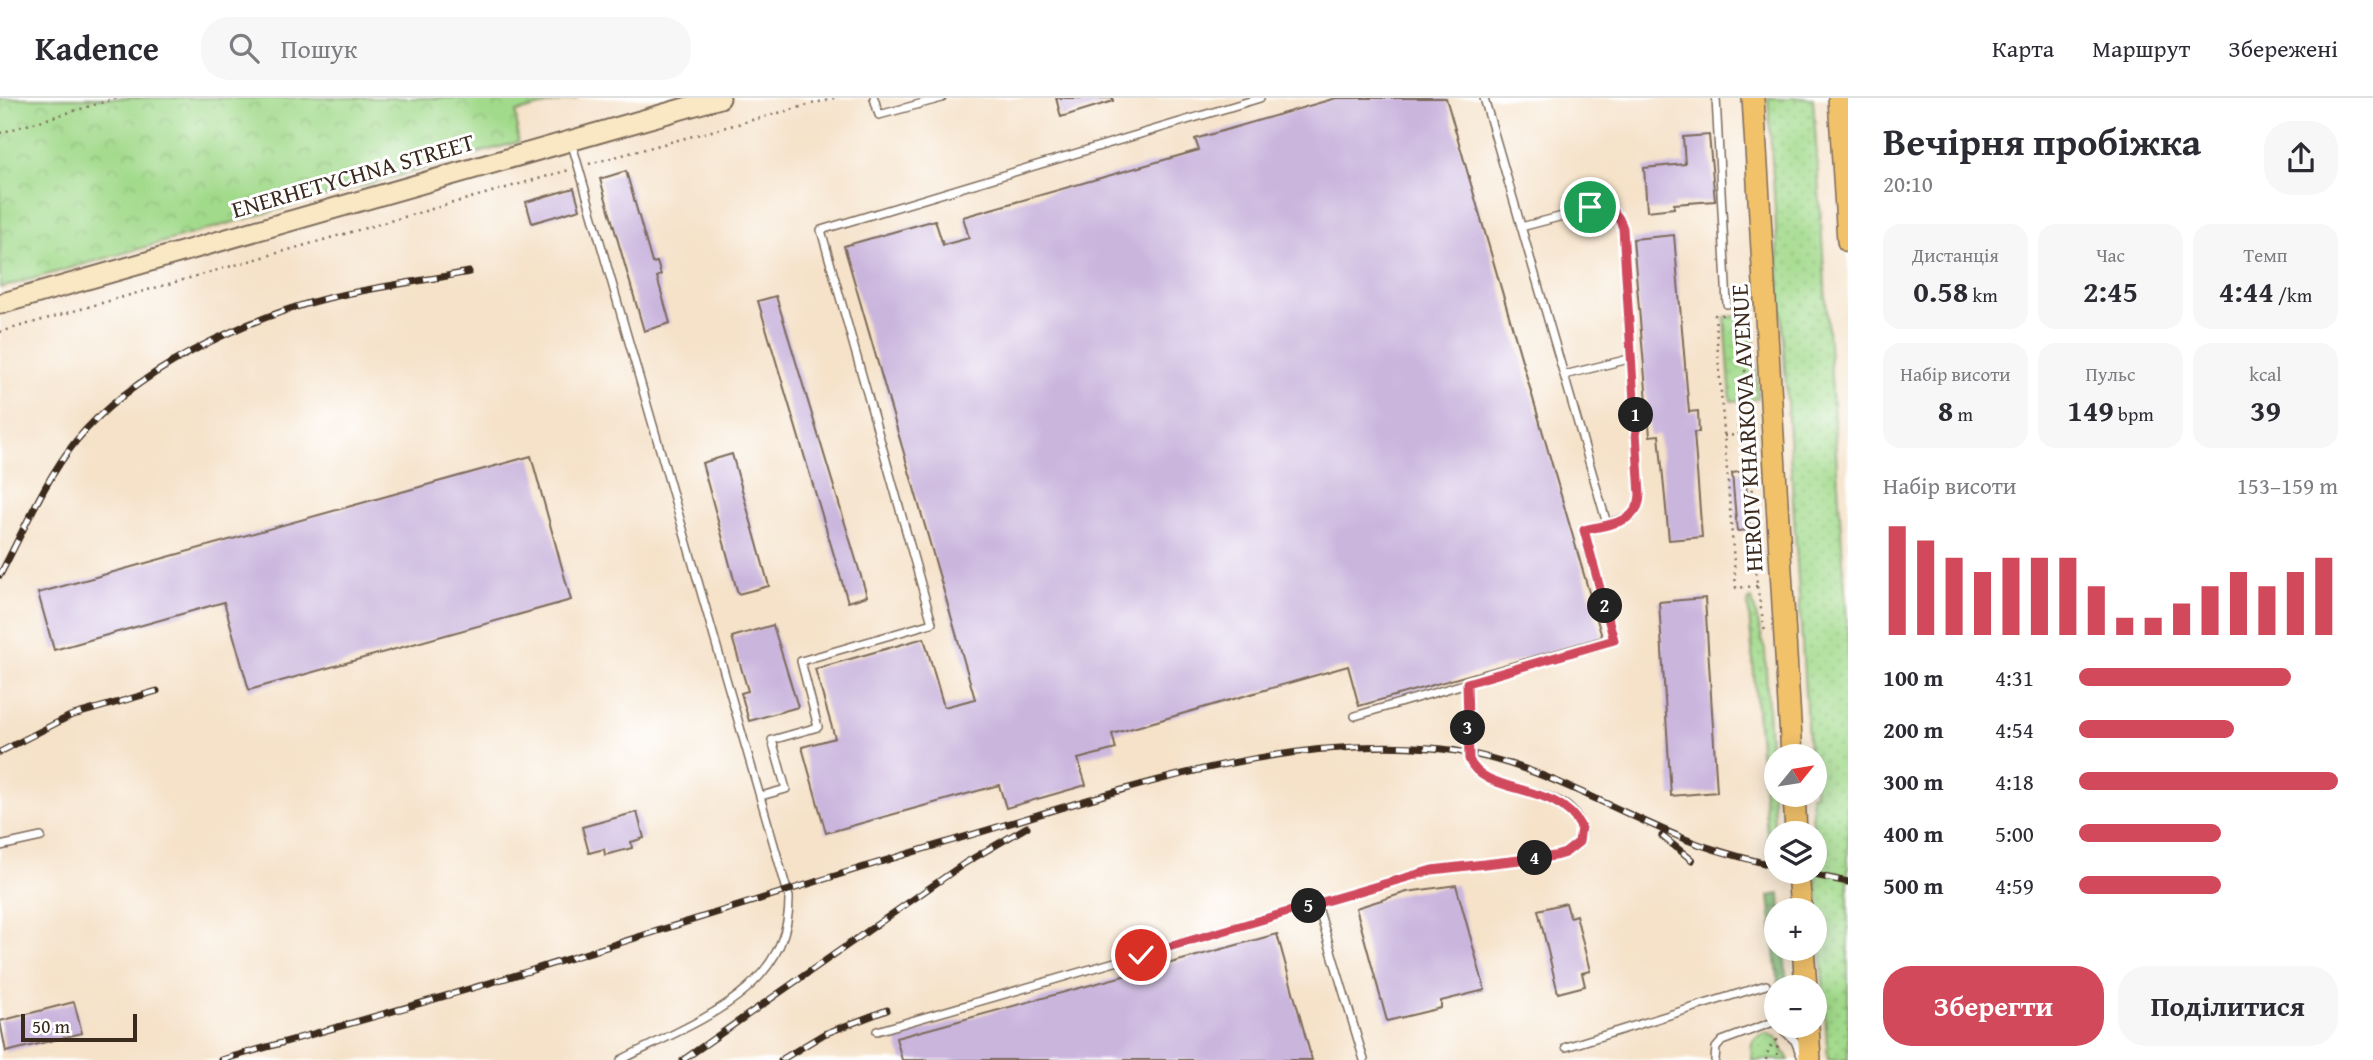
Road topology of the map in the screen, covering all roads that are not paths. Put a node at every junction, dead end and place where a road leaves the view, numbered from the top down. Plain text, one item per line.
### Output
1 (720, 98) edge
2 (874, 98) edge
3 (942, 98) edge
4 (1260, 98) edge
5 (1483, 98) edge
6 (1716, 98) edge
7 (1753, 98) edge
8 (1839, 98) edge
9 (571, 141) junction
10 (1521, 228) junction
11 (1848, 241) edge
12 (0, 304) edge
13 (1727, 304) dead end
14 (1633, 358) junction
15 (1564, 376) junction
16 (1607, 524) junction
17 (1467, 683) junction
18 (1355, 716) dead end
19 (1791, 744) edge
20 (761, 796) junction
21 (41, 837) dead end
22 (0, 846) edge
23 (1317, 904) junction
24 (1764, 986) edge
25 (1764, 1027) edge
26 (877, 1031) dead end
27 (1792, 1038) edge
28 (1809, 1038) edge
29 (1566, 1047) dead end
30 (621, 1060) edge
31 (1364, 1060) edge
32 (1715, 1060) edge
33 (1803, 1060) edge
34 (1810, 1060) edge

1 - 9 street, ENERHETYCHNA STREET
2 - 3 lane
4 - 20 lane
5 - 10 lane
6 - 13 lane
7 - 19 main road, HEROIV KHARKOVA AVENUE
8 - 11 main road
9 - 12 street, ENERHETYCHNA STREET
9 - 20 lane
10 - 14 lane
10 - 15 lane
14 - 15 lane
14 - 16 lane
15 - 16 lane
16 - 17 lane
17 - 18 lane
17 - 23 lane
20 - 30 lane
21 - 22 lane
23 - 26 lane
23 - 31 lane
24 - 29 lane
25 - 32 lane
27 - 33 lane
28 - 34 main road

